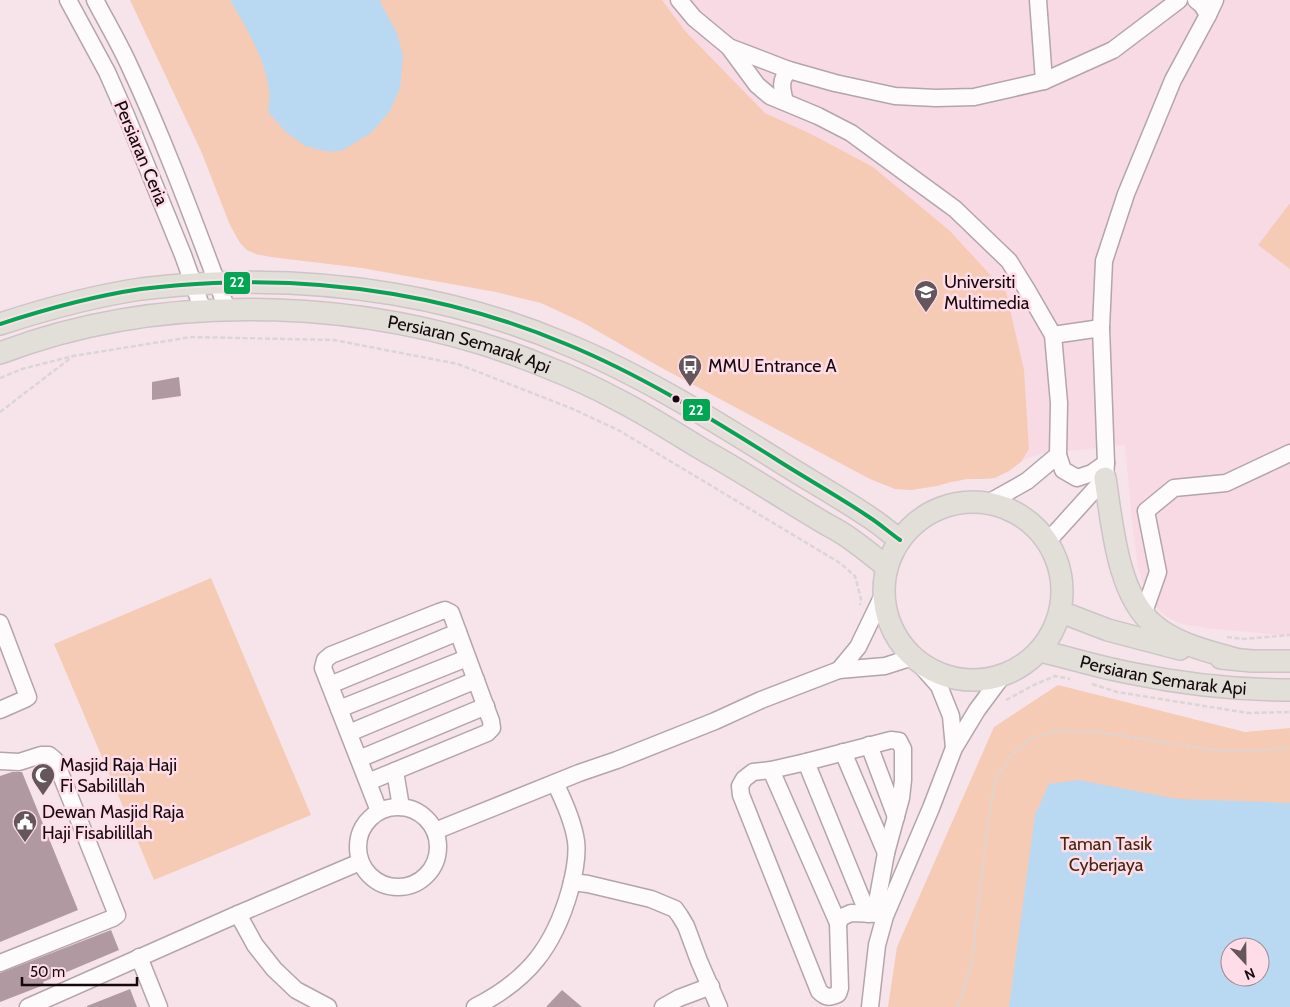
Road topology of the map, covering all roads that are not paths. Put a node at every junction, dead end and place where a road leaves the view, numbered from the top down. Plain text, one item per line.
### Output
1 (68, 0) edge
2 (95, 0) edge
3 (679, 0) edge
4 (1038, 0) edge
5 (1179, 0) edge
6 (1196, 0) edge
7 (1215, 0) edge
8 (1208, 15) junction
9 (729, 47) junction
10 (789, 70) junction
11 (1044, 81) junction
12 (785, 102) junction
13 (218, 283) junction
14 (194, 284) junction
15 (227, 310) junction
16 (203, 311) junction
17 (0, 324) edge
18 (1101, 328) junction
19 (1053, 335) junction
20 (0, 353) edge
21 (1290, 453) edge
22 (1058, 455) junction
23 (1105, 471) junction
24 (988, 503) junction
25 (900, 540) junction
26 (1048, 541) junction
27 (887, 567) junction
28 (884, 594) junction
29 (1061, 612) junction
30 (1143, 615) junction
31 (0, 623) edge
32 (458, 632) junction
33 (1040, 651) junction
34 (467, 658) junction
35 (1235, 659) junction
36 (915, 660) junction
37 (1290, 661) edge
38 (839, 670) junction
39 (1004, 675) junction
40 (476, 680) junction
41 (330, 684) junction
42 (1290, 690) edge
43 (486, 706) junction
44 (339, 709) junction
45 (0, 710) edge
46 (349, 733) junction
47 (870, 745) junction
48 (954, 748) junction
49 (843, 752) junction
50 (359, 759) junction
51 (0, 761) edge
52 (19, 762) junction
53 (806, 762) junction
54 (0, 769) edge
55 (770, 770) junction
56 (395, 771) junction
57 (368, 782) junction
58 (555, 783) junction
59 (401, 807) junction
60 (379, 811) junction
61 (896, 817) junction
62 (435, 831) junction
63 (886, 853) junction
64 (360, 862) junction
65 (572, 882) junction
66 (238, 914) junction
67 (876, 915) junction
68 (838, 924) junction
69 (139, 957) junction
70 (0, 963) edge
71 (711, 986) junction
72 (496, 1002) edge
73 (28, 1007) edge
74 (159, 1007) edge
75 (328, 1007) edge
76 (475, 1007) edge
77 (664, 1007) edge
78 (720, 1007) edge
79 (870, 1007) edge

1 - 14 street, Persiaran Ceria
2 - 13 street, Persiaran Ceria
3 - 9 street
4 - 11 street
5 - 11 street
6 - 8 street
7 - 8 street
8 - 18 street
9 - 10 street
9 - 12 street
10 - 11 street
10 - 12 street
12 - 19 street
13 - 14 main road, Persiaran Semarak Api
13 - 15 street, Persiaran Ceria
13 - 25 main road, Persiaran Semarak Api
14 - 16 street, Persiaran Ceria
14 - 17 main road, Persiaran Semarak Api
15 - 16 main road, Persiaran Semarak Api
15 - 27 main road, Persiaran Semarak Api
16 - 20 main road, Persiaran Semarak Api
18 - 19 street
18 - 23 street
19 - 22 street
21 - 30 street
22 - 23 street
22 - 24 street
23 - 26 street
23 - 30 main road
24 - 25 main road
24 - 26 main road
25 - 27 main road
26 - 29 main road
27 - 28 main road
28 - 36 main road
28 - 38 street
29 - 33 main road
29 - 35 main road, Persiaran Semarak Api
30 - 35 main road
31 - 45 street
32 - 34 street
32 - 41 street
32 - 41 street
33 - 39 main road
33 - 42 main road, Persiaran Semarak Api
34 - 40 street
34 - 44 street
35 - 37 main road, Persiaran Semarak Api
36 - 38 street
36 - 39 main road
36 - 48 street
38 - 58 street
39 - 48 street
40 - 43 street
40 - 46 street
41 - 44 street
43 - 50 street
43 - 56 street
44 - 46 street
46 - 50 street
47 - 49 street
47 - 61 street
47 - 61 street
48 - 67 street
49 - 53 street
49 - 63 street
50 - 57 street
51 - 52 street
52 - 54 street
52 - 70 street
53 - 55 street
53 - 67 street
55 - 68 street
55 - 68 street
56 - 57 street
56 - 59 street
57 - 60 street
58 - 62 street
58 - 65 street
59 - 60 street
59 - 62 street
60 - 64 street
61 - 63 street
62 - 64 street
63 - 67 street
64 - 66 street
65 - 71 street
65 - 72 street
66 - 69 street
66 - 75 street
67 - 68 street
67 - 79 street
69 - 73 street
69 - 74 street
71 - 77 street
71 - 78 street
72 - 76 street

